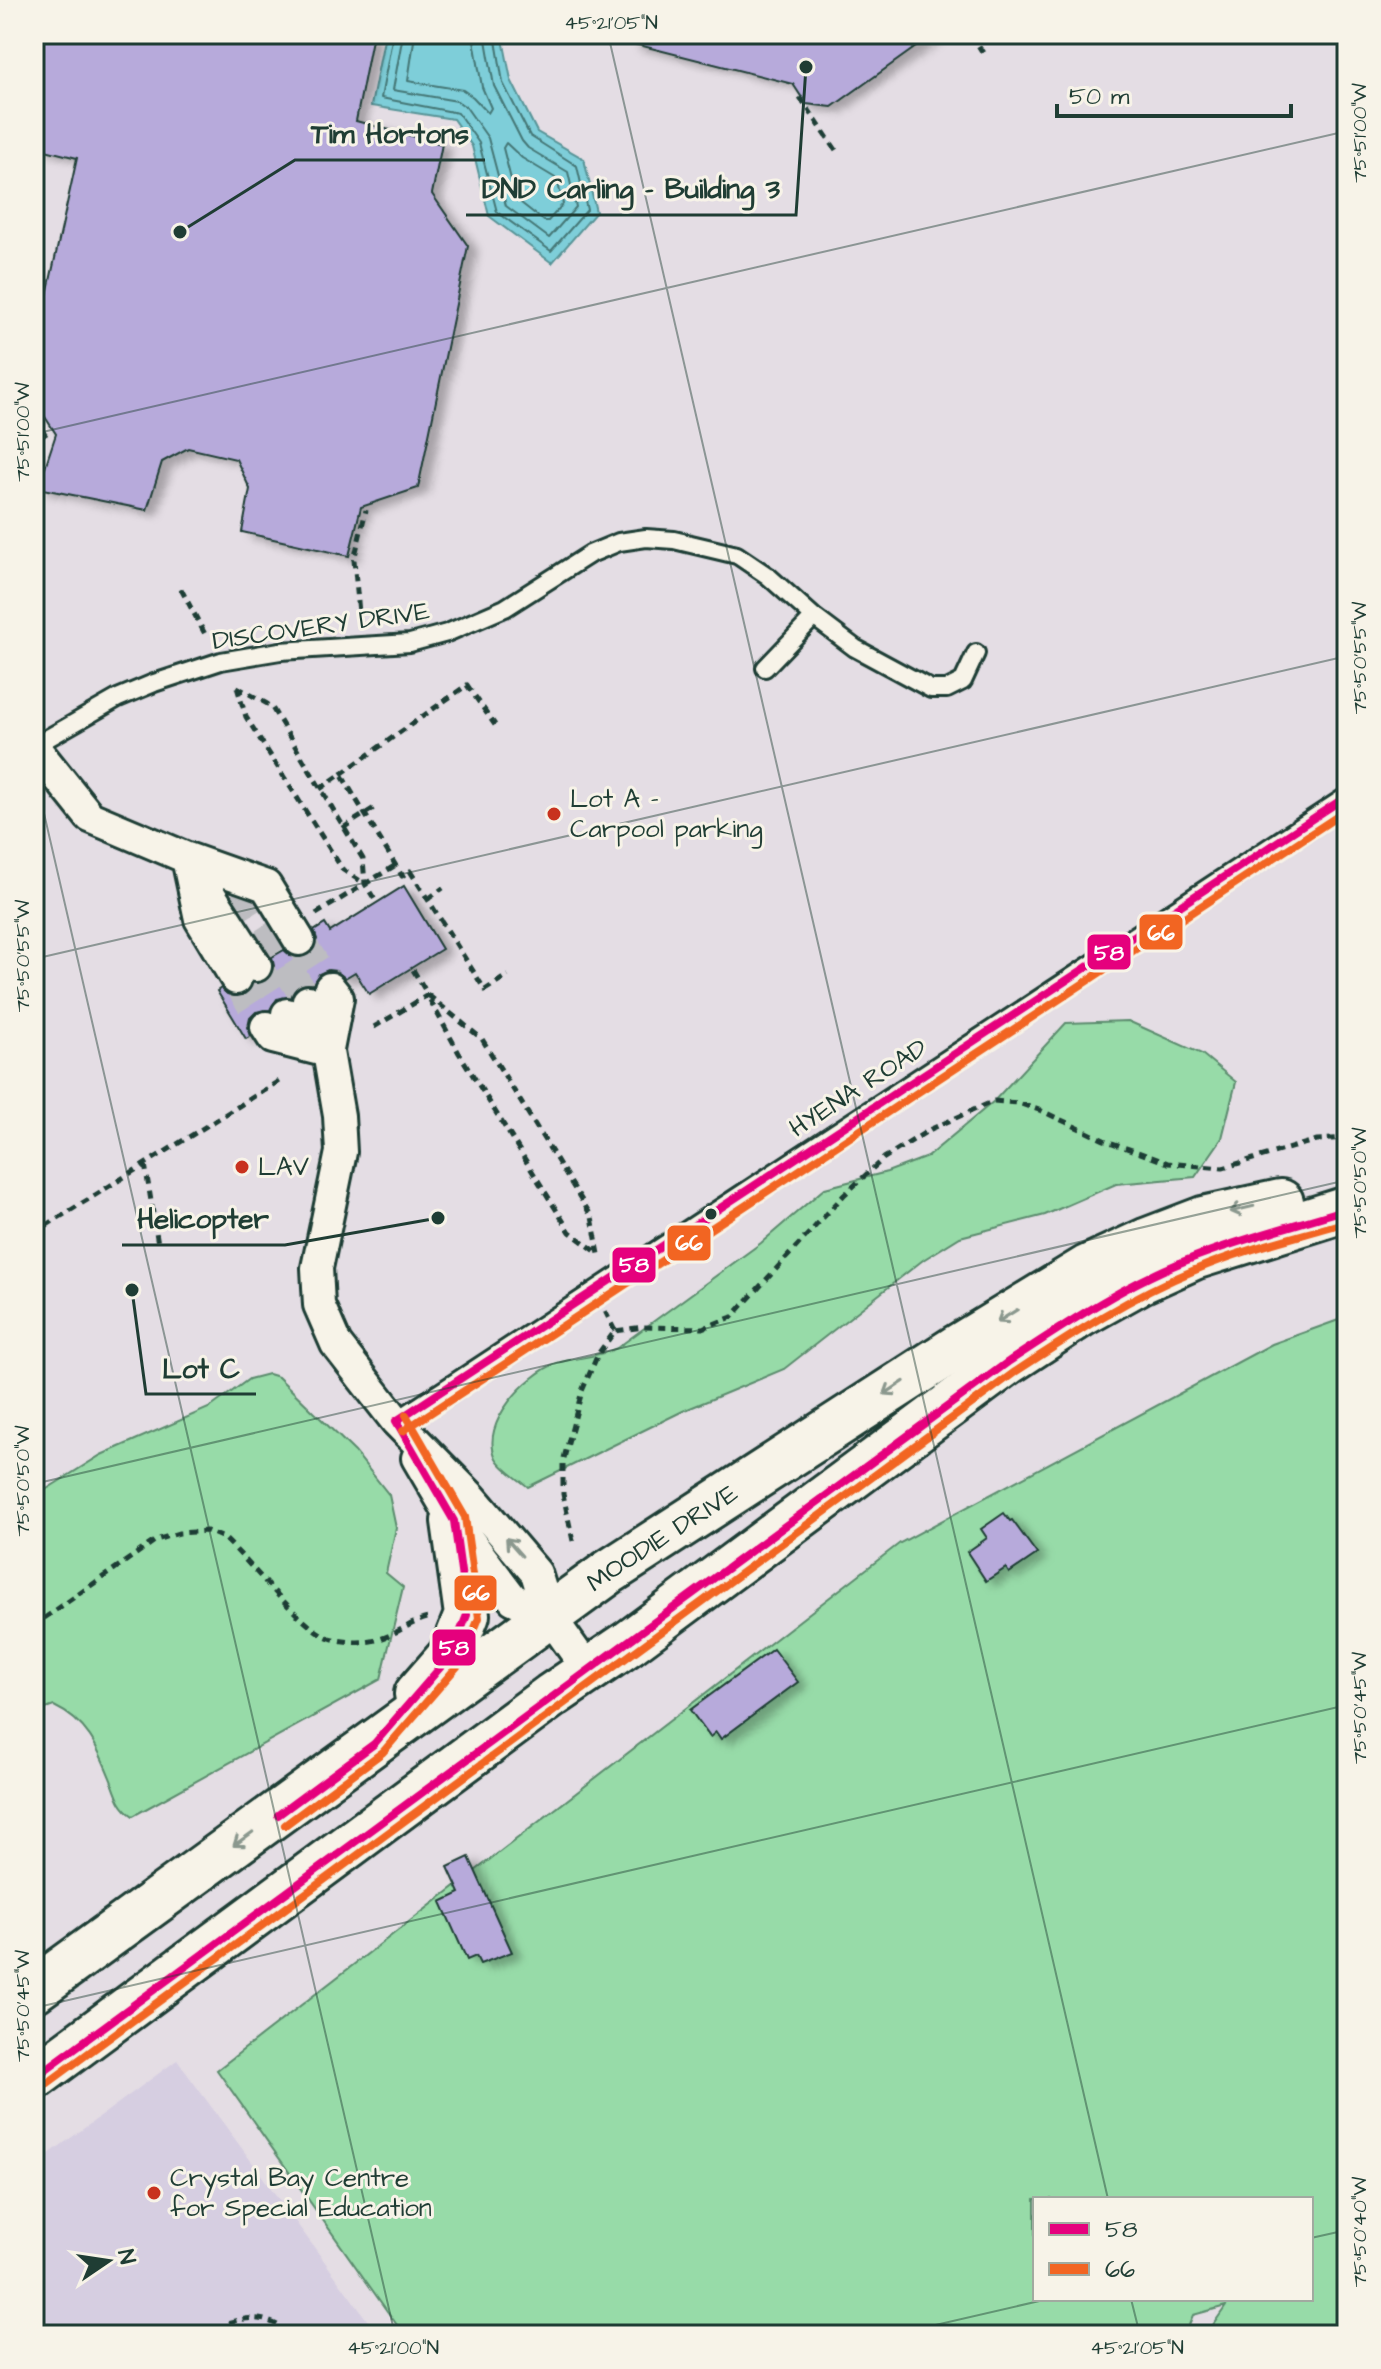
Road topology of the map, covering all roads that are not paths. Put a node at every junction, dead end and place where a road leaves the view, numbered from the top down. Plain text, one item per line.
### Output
1 (814, 617) junction
2 (976, 653) dead end
3 (765, 668) dead end
4 (34, 746) edge
5 (1347, 796) edge
6 (187, 858) junction
7 (304, 929) tunnel mouth
8 (246, 973) tunnel mouth
9 (328, 1052) junction
10 (1347, 1196) edge
11 (1347, 1209) edge
12 (396, 1421) junction
13 (454, 1521) junction
14 (549, 1615) junction
15 (588, 1670) junction
16 (374, 1744) junction
17 (34, 1990) edge
18 (34, 2078) edge

1 - 2 lane, DISCOVERY DRIVE
1 - 3 lane
1 - 4 lane, DISCOVERY DRIVE
4 - 6 street
5 - 12 lane, HYENA ROAD
6 - 7 street
6 - 8 street
9 - 9 street
9 - 12 street
10 -> 14 main road, MOODIE DRIVE
11 - 15 main road
12 - 13 street
14 -> 12 street
13 - 14 street
13 - 16 main road
14 - 15 street
14 - 16 main road, MOODIE DRIVE
15 - 18 main road
16 -> 17 main road, MOODIE DRIVE

